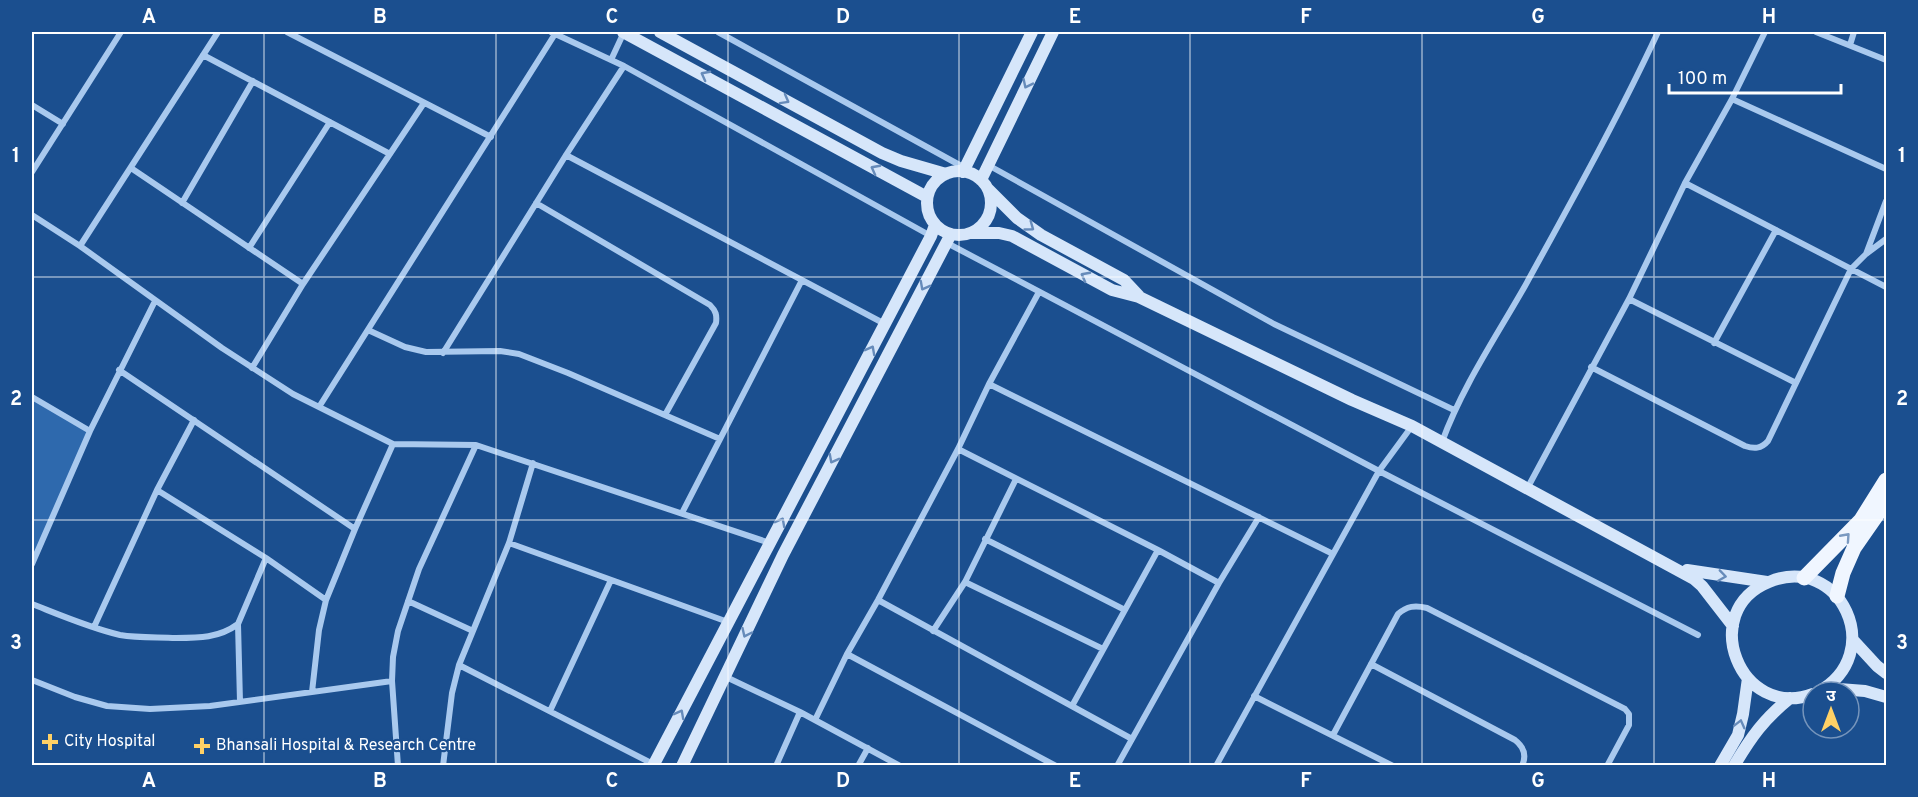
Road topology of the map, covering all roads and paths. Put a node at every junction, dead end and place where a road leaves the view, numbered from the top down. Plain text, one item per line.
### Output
1 (121, 32) edge
2 (218, 32) edge
3 (287, 32) edge
4 (624, 32) edge
5 (660, 32) edge
6 (718, 32) edge
7 (1032, 32) edge
8 (1053, 32) edge
9 (1658, 32) edge
10 (1765, 32) edge
11 (1816, 32) edge
12 (1854, 32) edge
13 (553, 33) edge
14 (1850, 45) junction
15 (203, 55) junction
16 (611, 60) junction
17 (1887, 60) edge
18 (624, 66) junction
19 (253, 81) junction
20 (1732, 99) junction
21 (424, 103) junction
22 (32, 105) edge
23 (807, 112) junction
24 (330, 122) junction
25 (63, 124) junction
26 (798, 127) junction
27 (491, 137) junction
28 (390, 154) junction
29 (566, 156) junction
30 (988, 165) junction
31 (131, 168) junction
32 (1887, 169) edge
33 (964, 170) junction
34 (32, 172) edge
35 (946, 174) junction
36 (1684, 183) junction
37 (984, 184) junction
38 (927, 197) junction
39 (1887, 201) edge
40 (182, 202) junction
41 (536, 203) junction
42 (32, 214) edge
43 (1776, 230) junction
44 (933, 231) junction
45 (971, 233) junction
46 (949, 239) junction
47 (1887, 239) edge
48 (80, 246) junction
49 (249, 248) junction
50 (1866, 254) junction
51 (1851, 269) junction
52 (802, 280) junction
53 (303, 284) junction
54 (1887, 287) edge
55 (1039, 292) junction
56 (1139, 297) junction
57 (1629, 299) junction
58 (155, 301) junction
59 (885, 324) junction
60 (368, 330) junction
61 (1714, 343) junction
62 (443, 353) junction
63 (1591, 367) junction
64 (252, 368) junction
65 (119, 370) junction
66 (1796, 383) junction
67 (990, 384) junction
68 (32, 397) edge
69 (319, 407) junction
70 (1454, 410) junction
71 (665, 415) junction
72 (194, 420) junction
73 (1412, 426) junction
74 (90, 431) junction
75 (720, 439) junction
76 (1442, 443) junction
77 (393, 444) junction
78 (476, 445) junction
79 (958, 449) junction
80 (533, 463) junction
81 (1379, 471) junction
82 (1016, 478) junction
83 (1887, 480) edge
84 (1528, 487) junction
85 (157, 490) junction
86 (1887, 502) edge
87 (682, 513) junction
88 (1259, 517) junction
89 (355, 529) junction
90 (985, 539) junction
91 (509, 543) junction
92 (770, 543) junction
93 (1158, 550) junction
94 (1333, 554) junction
95 (266, 558) junction
96 (32, 564) edge
97 (1677, 568) junction
98 (1804, 578) junction
99 (611, 580) junction
100 (965, 582) junction
101 (1767, 582) junction
102 (1218, 583) junction
103 (1837, 596) junction
104 (326, 600) junction
105 (878, 600) junction
106 (408, 601) junction
107 (32, 604) edge
108 (1125, 610) junction
109 (728, 622) junction
110 (238, 624) junction
111 (1733, 626) junction
112 (94, 627) junction
113 (473, 631) junction
114 (933, 631) junction
115 (1698, 635) dead end
116 (1853, 640) junction
117 (1103, 650) junction
118 (847, 654) junction
119 (1371, 664) junction
120 (459, 665) junction
121 (1887, 673) edge
122 (726, 677) junction
123 (1748, 678) junction
124 (32, 680) edge
125 (1834, 680) edge
126 (392, 681) junction
127 (1861, 691) edge
128 (312, 692) junction
129 (1254, 696) junction
130 (1801, 696) edge
131 (1887, 697) edge
132 (1790, 698) junction
133 (240, 702) junction
134 (1072, 706) junction
135 (550, 711) junction
136 (800, 712) junction
137 (815, 720) junction
138 (1333, 735) junction
139 (1132, 739) junction
140 (868, 748) junction
141 (398, 765) edge
142 (443, 765) edge
143 (654, 765) edge
144 (682, 765) edge
145 (776, 765) edge
146 (858, 765) edge
147 (900, 765) edge
148 (1056, 765) edge
149 (1117, 765) edge
150 (1216, 765) edge
151 (1393, 765) edge
152 (1522, 765) edge
153 (1607, 765) edge
154 (1720, 765) edge
155 (1734, 765) edge

1 - 25 street
2 - 15 street
3 - 21 street
4 - 16 street
26 -> 4 main road
5 -> 23 main road
6 - 33 street
7 - 33 main road
8 -> 30 main road
9 - 70 street
10 - 20 street
11 - 14 street
12 - 14 street
13 - 16 street
13 - 27 street
14 - 17 street
15 - 19 street
15 - 31 street
16 - 18 street
18 - 29 street
18 - 44 street
19 - 24 street
19 - 40 street
20 - 32 street
20 - 36 street
21 - 27 street
21 - 28 street
22 - 25 street
23 - 26 main road
23 - 35 main road
24 - 28 street
24 - 49 street
25 - 34 street
38 -> 26 main road
27 - 60 street
28 - 53 street
29 - 41 street
29 - 52 street
30 - 37 main road
30 - 70 street
31 - 40 street
31 - 48 street
33 - 35 main road
33 - 37 main road
35 - 38 main road
36 - 43 street
36 - 57 street
37 - 45 main road
37 -> 56 main road
38 - 44 main road
39 - 50 street
40 - 49 street
41 - 62 street
41 - 71 street
42 - 48 street
43 - 51 street
43 - 61 street
44 - 46 main road
44 - 59 main road
45 - 46 main road
56 -> 45 main road
46 - 55 street
46 -> 122 main road
47 - 50 street
48 - 58 street
49 - 53 street
50 - 51 street
51 - 54 street
51 - 66 street
52 - 59 street
52 - 75 street
53 - 64 street
55 - 67 street
55 - 81 street
56 - 73 main road
57 - 61 street
57 - 63 street
58 - 64 street
58 - 65 street
92 -> 59 main road
60 - 62 street
60 - 69 street
61 - 66 street
62 - 71 street
63 - 66 street
63 - 84 street
64 - 69 street
65 - 72 street
65 - 74 street
67 - 79 street
67 - 88 street
68 - 74 street
69 - 77 street
70 - 76 street
71 - 75 street
72 - 85 street
72 - 89 street
73 - 76 main road
73 - 81 street
74 - 96 street
75 - 87 street
76 - 84 main road
77 - 78 street
77 - 89 street
78 - 80 street
78 - 106 street
79 - 82 street
79 - 105 street
80 - 87 street
80 - 91 street
81 - 94 street
81 - 115 street
82 - 90 street
82 - 93 street
98 -> 83 main road
84 - 97 main road
85 - 95 street
85 - 112 street
86 - 103 main road
87 - 92 street
88 - 94 street
88 - 102 street
89 - 104 street
90 - 100 street
90 - 108 street
91 - 99 street
91 - 113 street
92 - 109 main road
93 - 102 street
93 - 108 street
94 - 129 street
95 - 104 street
95 - 110 street
97 -> 101 main road
97 - 111 main road
98 - 101 main road
98 - 103 main road
99 - 109 street
99 - 135 street
100 - 114 street
100 - 117 street
101 - 111 main road
102 - 139 street
103 - 116 main road
104 - 128 street
105 - 114 street
105 - 118 street
106 - 113 street
106 - 126 street
107 - 112 street
108 - 117 street
143 -> 109 main road
110 - 112 street
110 - 133 street
111 - 123 main road
113 - 120 street
114 - 134 street
116 - 121 main road
116 - 125 main road
117 - 134 street
118 - 137 street
118 - 148 street
119 - 138 street
119 - 152 street
119 - 153 street
120 - 135 street
120 - 142 street
122 - 136 street
122 - 144 main road
123 - 132 main road
154 -> 123 main road
124 - 133 street
126 - 128 street
126 - 141 street
127 - 131 main road
128 - 133 street
129 - 138 street
129 - 150 street
130 - 132 main road
132 - 155 main road
134 - 139 street
135 - 143 street
136 - 137 street
136 - 145 street
137 - 140 street
138 - 151 street
139 - 149 street
140 - 146 street
140 - 147 street

